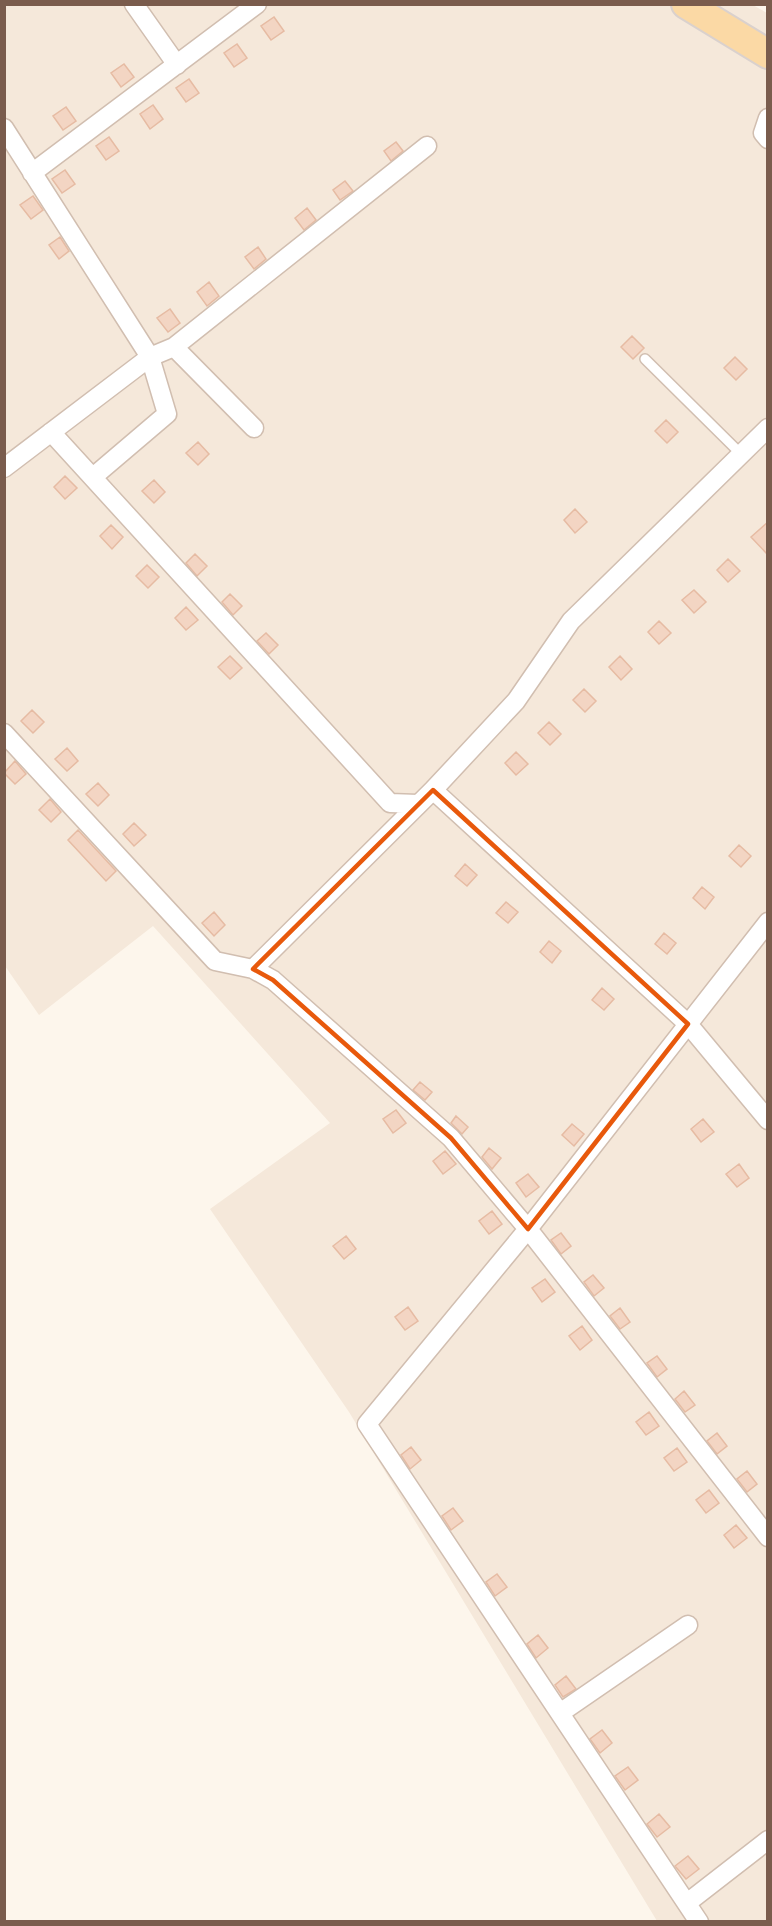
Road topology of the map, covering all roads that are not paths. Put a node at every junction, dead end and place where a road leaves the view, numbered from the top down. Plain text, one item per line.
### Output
1 (134, 4) edge
2 (257, 4) edge
3 (688, 5) edge
4 (768, 54) edge
5 (177, 65) junction
6 (768, 118) edge
7 (4, 128) edge
8 (768, 139) edge
9 (427, 146) dead end
10 (32, 172) junction
11 (174, 347) junction
12 (150, 357) junction
13 (645, 359) dead end
14 (254, 428) dead end
15 (768, 428) edge
16 (51, 432) junction
17 (741, 454) junction
18 (6, 464) edge
19 (93, 477) junction
20 (4, 733) edge
21 (433, 790) junction
22 (418, 804) junction
23 (768, 922) edge
24 (253, 969) junction
25 (688, 1024) junction
26 (768, 1120) edge
27 (528, 1229) junction
28 (768, 1537) edge
29 (688, 1625) dead end
30 (560, 1713) junction
31 (765, 1847) edge
32 (687, 1903) junction
33 (699, 1922) edge

1 - 5 street
2 - 5 street
3 - 4 main road
5 - 10 street
6 - 8 street
7 - 10 street
9 - 11 street
10 - 12 street
11 - 12 street
11 - 14 street
12 - 16 street
12 - 19 street
13 - 17 lane
15 - 17 street
16 - 18 street
16 - 19 street
17 - 21 street
19 - 22 street
20 - 24 street
21 - 22 street
21 - 25 street
22 - 24 street
23 - 25 street
24 - 27 street
25 - 26 street
25 - 27 street
27 - 28 street
27 - 30 street
29 - 30 street
30 - 32 street
31 - 32 street
32 - 33 street

